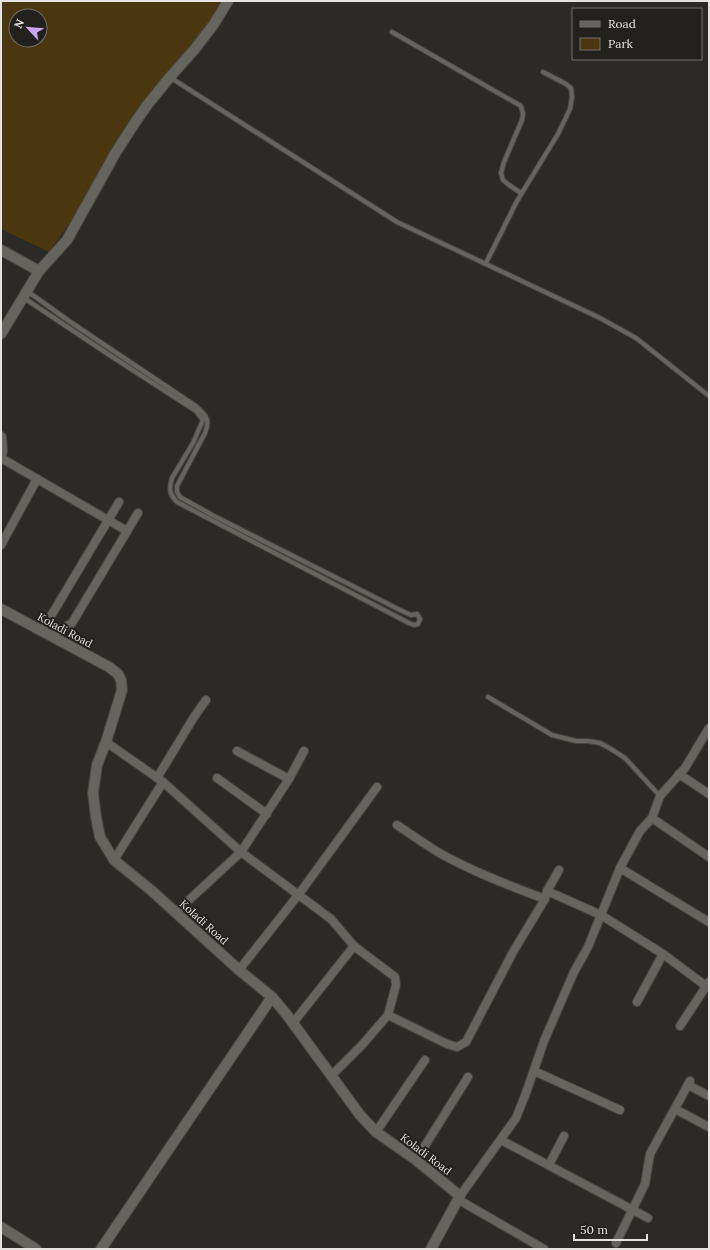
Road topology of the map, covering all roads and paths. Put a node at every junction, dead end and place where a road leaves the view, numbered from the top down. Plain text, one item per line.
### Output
1 (228, 1) edge
2 (392, 32) dead end
3 (543, 72) dead end
4 (170, 77) junction
5 (521, 193) junction
6 (1, 250) edge
7 (486, 263) junction
8 (39, 272) junction
9 (25, 294) junction
10 (1, 334) edge
11 (709, 396) edge
12 (1, 437) edge
13 (1, 455) edge
14 (1, 458) edge
15 (37, 479) junction
16 (119, 502) dead end
17 (138, 513) dead end
18 (108, 520) junction
19 (127, 531) junction
20 (1, 545) edge
21 (1, 609) edge
22 (42, 631) junction
23 (51, 636) junction
24 (488, 697) dead end
25 (206, 700) dead end
26 (709, 728) edge
27 (106, 742) junction
28 (237, 751) dead end
29 (304, 751) dead end
30 (679, 774) junction
31 (216, 778) dead end
32 (289, 779) junction
33 (160, 780) junction
34 (377, 786) dead end
35 (709, 794) edge
36 (660, 796) junction
37 (267, 814) junction
38 (652, 818) junction
39 (397, 825) dead end
40 (241, 852) junction
41 (709, 857) edge
42 (114, 860) junction
43 (620, 868) junction
44 (559, 870) dead end
45 (299, 894) junction
46 (546, 895) junction
47 (176, 912) junction
48 (600, 915) junction
49 (709, 922) edge
50 (354, 946) junction
51 (663, 954) junction
52 (239, 970) junction
53 (708, 984) edge
54 (272, 997) junction
55 (637, 1002) dead end
56 (388, 1016) junction
57 (293, 1023) junction
58 (680, 1026) dead end
59 (425, 1060) dead end
60 (534, 1071) junction
61 (331, 1076) junction
62 (468, 1077) dead end
63 (709, 1096) edge
64 (675, 1109) junction
65 (620, 1110) dead end
66 (709, 1128) edge
67 (376, 1132) junction
68 (564, 1136) dead end
69 (500, 1140) junction
70 (416, 1160) junction
71 (549, 1165) junction
72 (460, 1198) junction
73 (632, 1210) junction
74 (648, 1218) dead end
75 (1, 1227) edge
76 (616, 1243) dead end
77 (36, 1249) edge
78 (101, 1249) edge
79 (431, 1249) edge
80 (544, 1249) edge

1 - 4 street
2 - 5 lane
3 - 5 lane
4 - 7 lane
4 - 8 street
5 - 7 lane
6 - 8 street
7 - 11 lane
8 - 9 street
9 - 9 lane
9 - 10 street
12 - 13 street
14 - 15 street
15 - 18 street
15 - 20 street
16 - 18 street
17 - 19 street
18 - 19 street
18 - 22 street
19 - 23 street
21 - 22 street, Koladi Road
22 - 23 street, Koladi Road
23 - 27 street, Koladi Road
24 - 36 lane
25 - 33 street
26 - 30 street
27 - 33 street
27 - 42 street, Koladi Road
28 - 32 street
29 - 32 street
30 - 35 street
30 - 36 street
31 - 37 street
32 - 37 street
33 - 40 street
33 - 42 street
34 - 45 street
36 - 38 street
37 - 40 street
38 - 41 street
38 - 43 street
39 - 46 street
40 - 45 street
40 - 47 street
42 - 47 street, Koladi Road
43 - 48 street
43 - 49 street
44 - 46 street
45 - 50 street
45 - 52 street
46 - 48 street
46 - 56 street
47 - 52 street, Koladi Road
48 - 51 street
48 - 60 street
50 - 56 street
50 - 57 street
51 - 53 street
51 - 55 street
52 - 54 street, Koladi Road
53 - 58 street
54 - 57 street, Koladi Road
54 - 78 street
56 - 61 street
57 - 61 street, Koladi Road
59 - 67 street
60 - 65 street
60 - 69 street
61 - 67 street, Koladi Road
62 - 70 street
63 - 64 street
64 - 66 street
64 - 73 street
67 - 70 street, Koladi Road
68 - 71 street
69 - 71 street
69 - 72 street
70 - 72 street, Koladi Road
71 - 73 street
72 - 79 street
72 - 80 street
73 - 74 street
73 - 76 street
75 - 77 street

